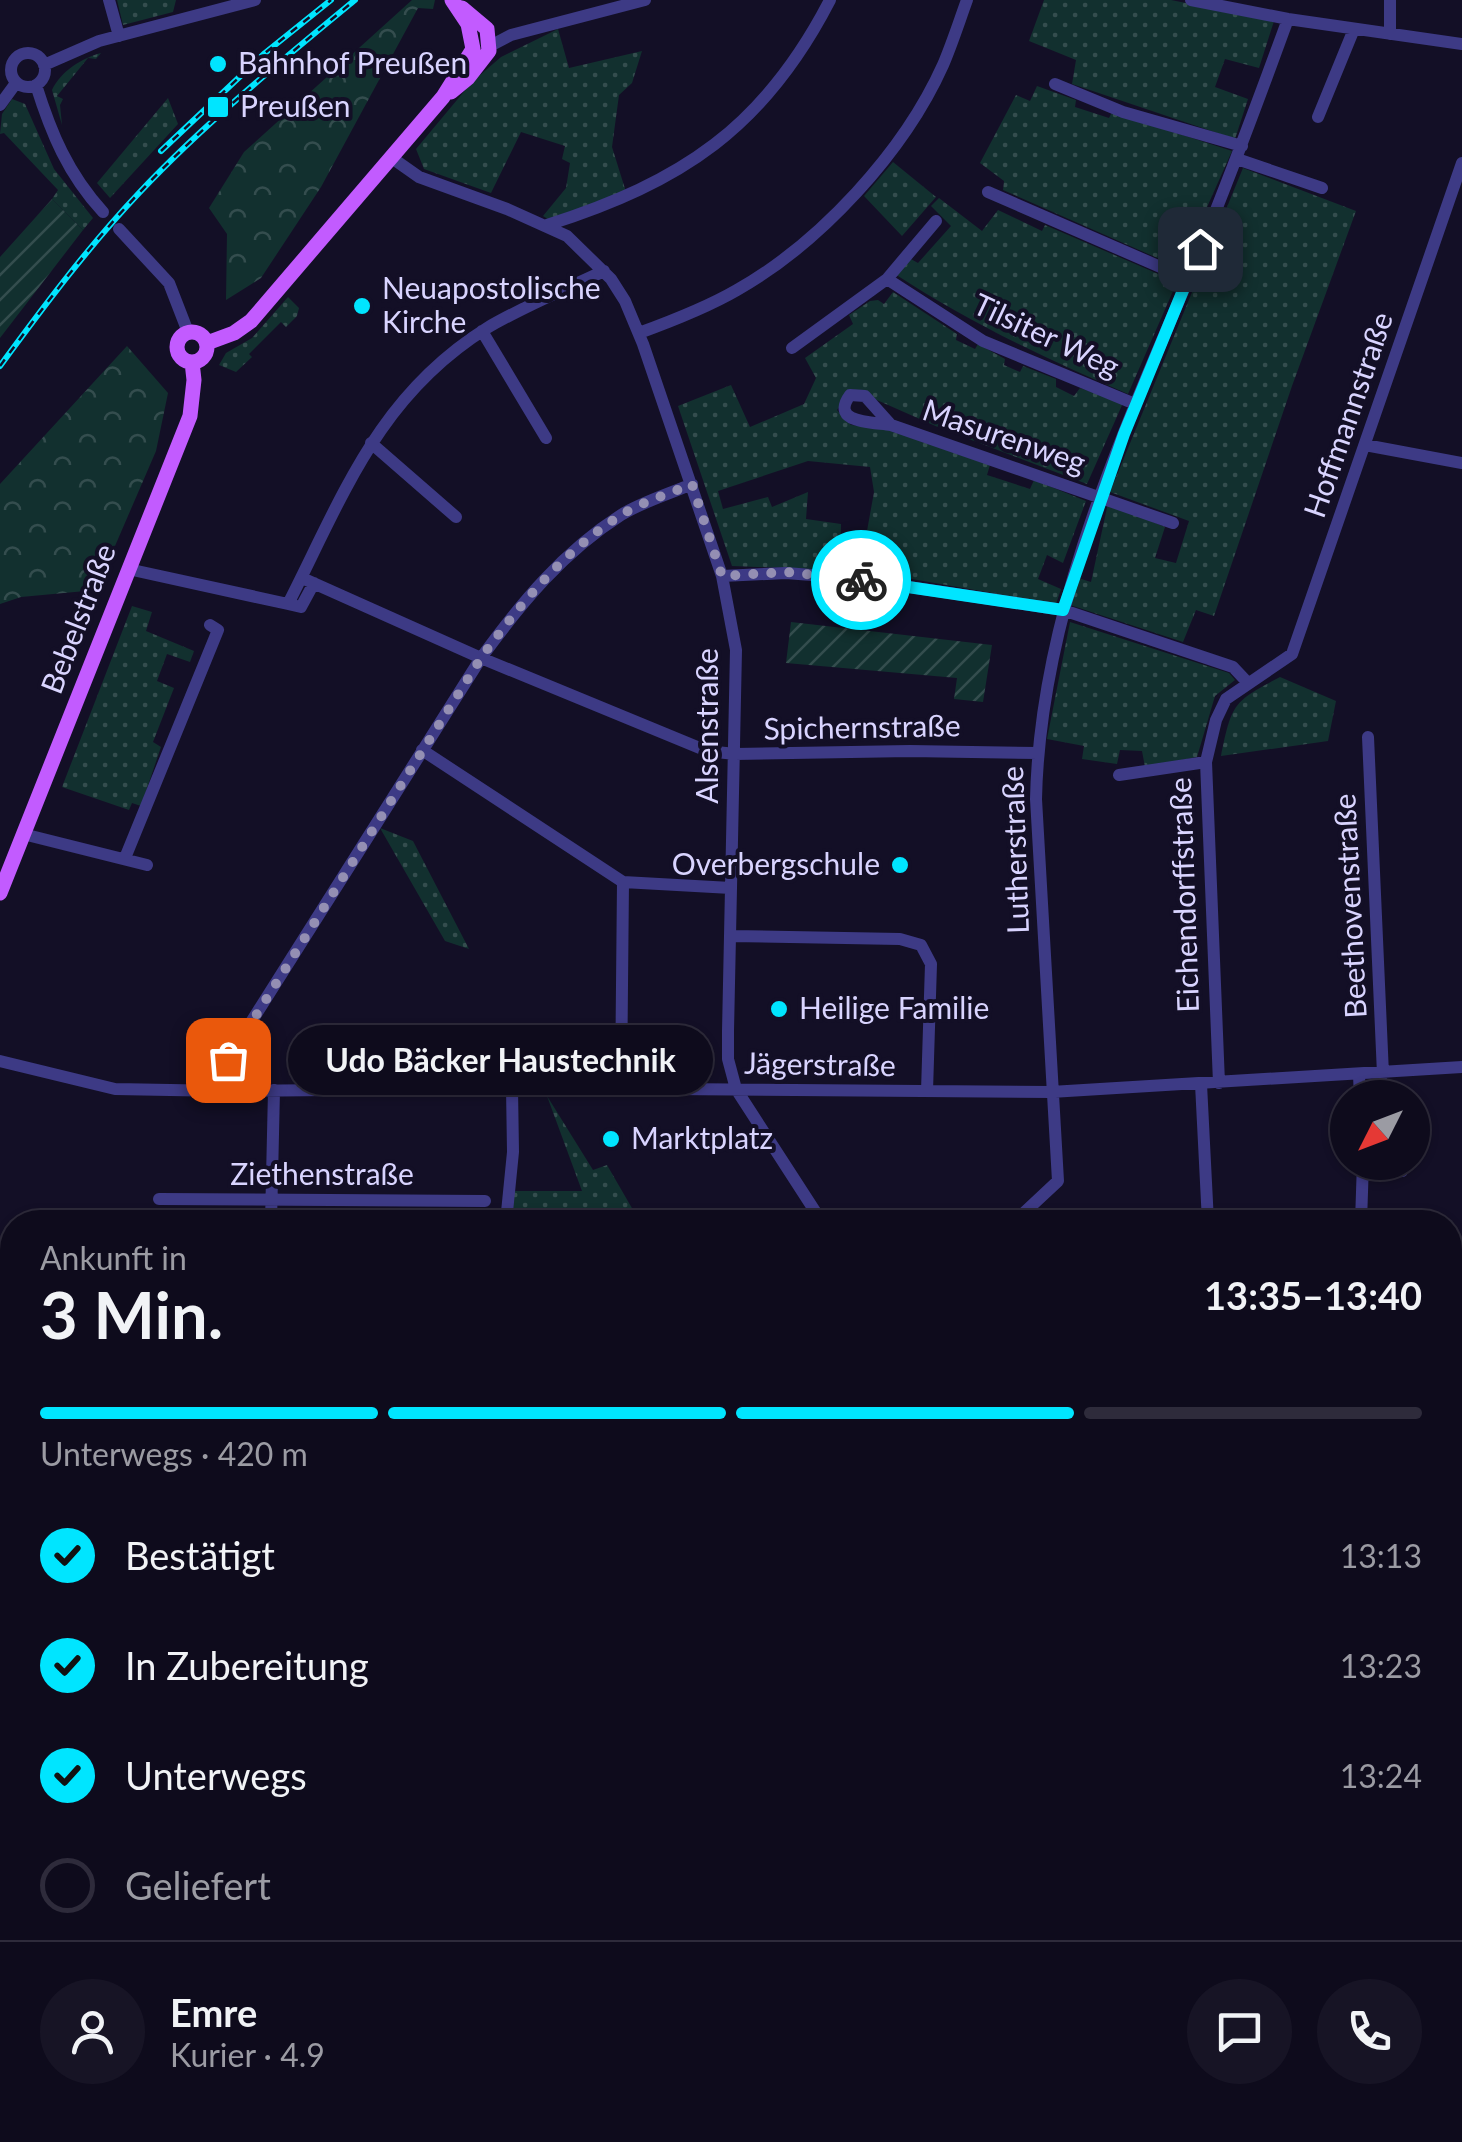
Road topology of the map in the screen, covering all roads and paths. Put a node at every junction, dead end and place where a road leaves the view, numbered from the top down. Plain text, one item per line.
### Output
1 (110, 0) edge
2 (255, 0) edge
3 (452, 0) edge
4 (646, 0) edge
5 (830, 0) edge
6 (967, 0) edge
7 (1191, 0) edge
8 (1390, 0) edge
9 (1288, 18) junction
10 (475, 24) junction
11 (1354, 29) junction
12 (529, 31) junction
13 (1390, 34) junction
14 (118, 36) junction
15 (1462, 44) edge
16 (492, 50) junction
17 (6, 60) edge
18 (467, 61) junction
19 (44, 65) junction
20 (16, 83) junction
21 (1055, 84) dead end
22 (36, 86) junction
23 (444, 97) junction
24 (0, 105) edge
25 (1318, 117) dead end
26 (1240, 152) junction
27 (392, 158) junction
28 (1462, 163) edge
29 (1322, 188) dead end
30 (988, 192) dead end
31 (103, 212) dead end
32 (936, 221) dead end
33 (548, 226) junction
34 (118, 229) dead end
35 (604, 271) junction
36 (887, 278) junction
37 (1188, 279) junction
38 (482, 331) junction
39 (188, 332) junction
40 (638, 333) junction
41 (206, 343) junction
42 (792, 348) dead end
43 (192, 362) junction
44 (1136, 404) junction
45 (891, 425) dead end
46 (546, 438) dead end
47 (370, 443) junction
48 (1365, 444) junction
49 (1462, 462) edge
50 (692, 484) junction
51 (1101, 496) junction
52 (456, 518) dead end
53 (1173, 523) dead end
54 (128, 570) junction
55 (722, 576) junction
56 (308, 580) junction
57 (1063, 610) junction
58 (210, 625) dead end
59 (481, 658) junction
60 (1268, 672) joint
61 (1248, 683) junction
62 (1368, 737) dead end
63 (422, 750) junction
64 (1038, 753) junction
65 (735, 754) junction
66 (1206, 762) junction
67 (1119, 775) dead end
68 (23, 834) junction
69 (125, 858) junction
70 (147, 865) dead end
71 (623, 882) junction
72 (730, 888) junction
73 (0, 893) edge
74 (730, 936) junction
75 (0, 1061) edge
76 (1462, 1068) edge
77 (1383, 1074) junction
78 (1359, 1075) junction
79 (1359, 1080) edge
80 (1218, 1083) junction
81 (1201, 1084) junction
82 (512, 1088) junction
83 (621, 1089) junction
84 (736, 1089) junction
85 (274, 1090) junction
86 (225, 1091) junction
87 (927, 1091) junction
88 (1051, 1092) junction
89 (1363, 1180) edge
90 (159, 1199) dead end
91 (272, 1199) junction
92 (485, 1201) dead end
93 (272, 1210) edge
94 (507, 1210) edge
95 (814, 1210) edge
96 (1027, 1210) edge
97 (1207, 1210) edge
98 (1361, 1210) edge

1 - 14 street
2 - 14 street
3 - 10 main road
4 - 12 street
5 - 33 street
6 - 40 street
7 - 9 street
8 - 13 street
9 - 11 street
9 - 26 street, Lutherstraße
10 - 12 street
10 - 16 main road
10 - 18 main road
11 - 13 street
11 - 25 street
12 - 16 street
13 - 15 street
14 - 19 street
16 - 18 main road
16 - 23 main road
17 - 19 street
17 - 20 street
18 - 23 main road
19 - 22 street
20 - 22 street
20 - 24 street
21 - 26 street
22 - 31 street
23 - 27 main road
26 - 29 street
26 - 37 street, Lutherstraße
27 - 33 street, Alsenstraße
27 - 41 main road
28 - 48 street, Hoffmannstraße
30 - 37 street
32 - 36 street
33 - 35 street, Alsenstraße
34 - 39 street
35 - 38 street
35 - 40 street, Alsenstraße
36 - 42 street
36 - 44 street, Tilsiter Weg
37 - 44 street, Lutherstraße
38 - 46 street
38 - 47 street
39 - 41 main road
39 - 43 main road
40 - 50 street, Alsenstraße
41 - 43 main road
43 - 54 main road, Bebelstraße
44 - 51 street, Lutherstraße
45 - 51 street, Masurenweg
47 - 52 street
47 - 56 street
48 - 49 street
48 - 60 street, Hoffmannstraße
50 - 55 street, Alsenstraße
50 - 59 street
51 - 53 street
51 - 57 street, Lutherstraße
54 - 56 street
54 - 68 main road, Bebelstraße
55 - 57 street
55 - 65 street, Alsenstraße
56 - 59 street, Spichernstraße
57 - 61 street
57 - 64 street, Lutherstraße
58 - 69 street
59 - 63 street
59 - 65 street, Spichernstraße
60 - 61 street, Eichendorffstraße
61 - 66 street, Eichendorffstraße
62 - 77 street, Beethovenstraße
63 - 71 street
63 - 86 street
64 - 65 street, Spichernstraße
64 - 88 street, Lutherstraße
65 - 72 street, Alsenstraße
66 - 67 street
66 - 80 street, Eichendorffstraße
68 - 69 street
68 - 73 main road, Bebelstraße
69 - 70 street
71 - 72 street
71 - 83 street
72 - 74 street, Alsenstraße
74 - 84 street, Alsenstraße
74 - 87 street
75 - 86 street, Jägerstraße
76 - 77 street, Jägerstraße
77 - 78 street, Jägerstraße
78 - 79 street
78 - 80 street, Jägerstraße
80 - 81 street, Jägerstraße
81 - 88 street, Jägerstraße
81 - 97 street
82 - 83 street, Jägerstraße
82 - 85 street, Jägerstraße
82 - 94 street
83 - 84 street, Jägerstraße
84 - 87 street, Jägerstraße
84 - 95 street
85 - 86 street, Jägerstraße
85 - 91 street
87 - 88 street, Jägerstraße
88 - 96 street, Lutherstraße
89 - 98 street
90 - 91 street, Ziethenstraße
91 - 92 street, Ziethenstraße
91 - 93 street

